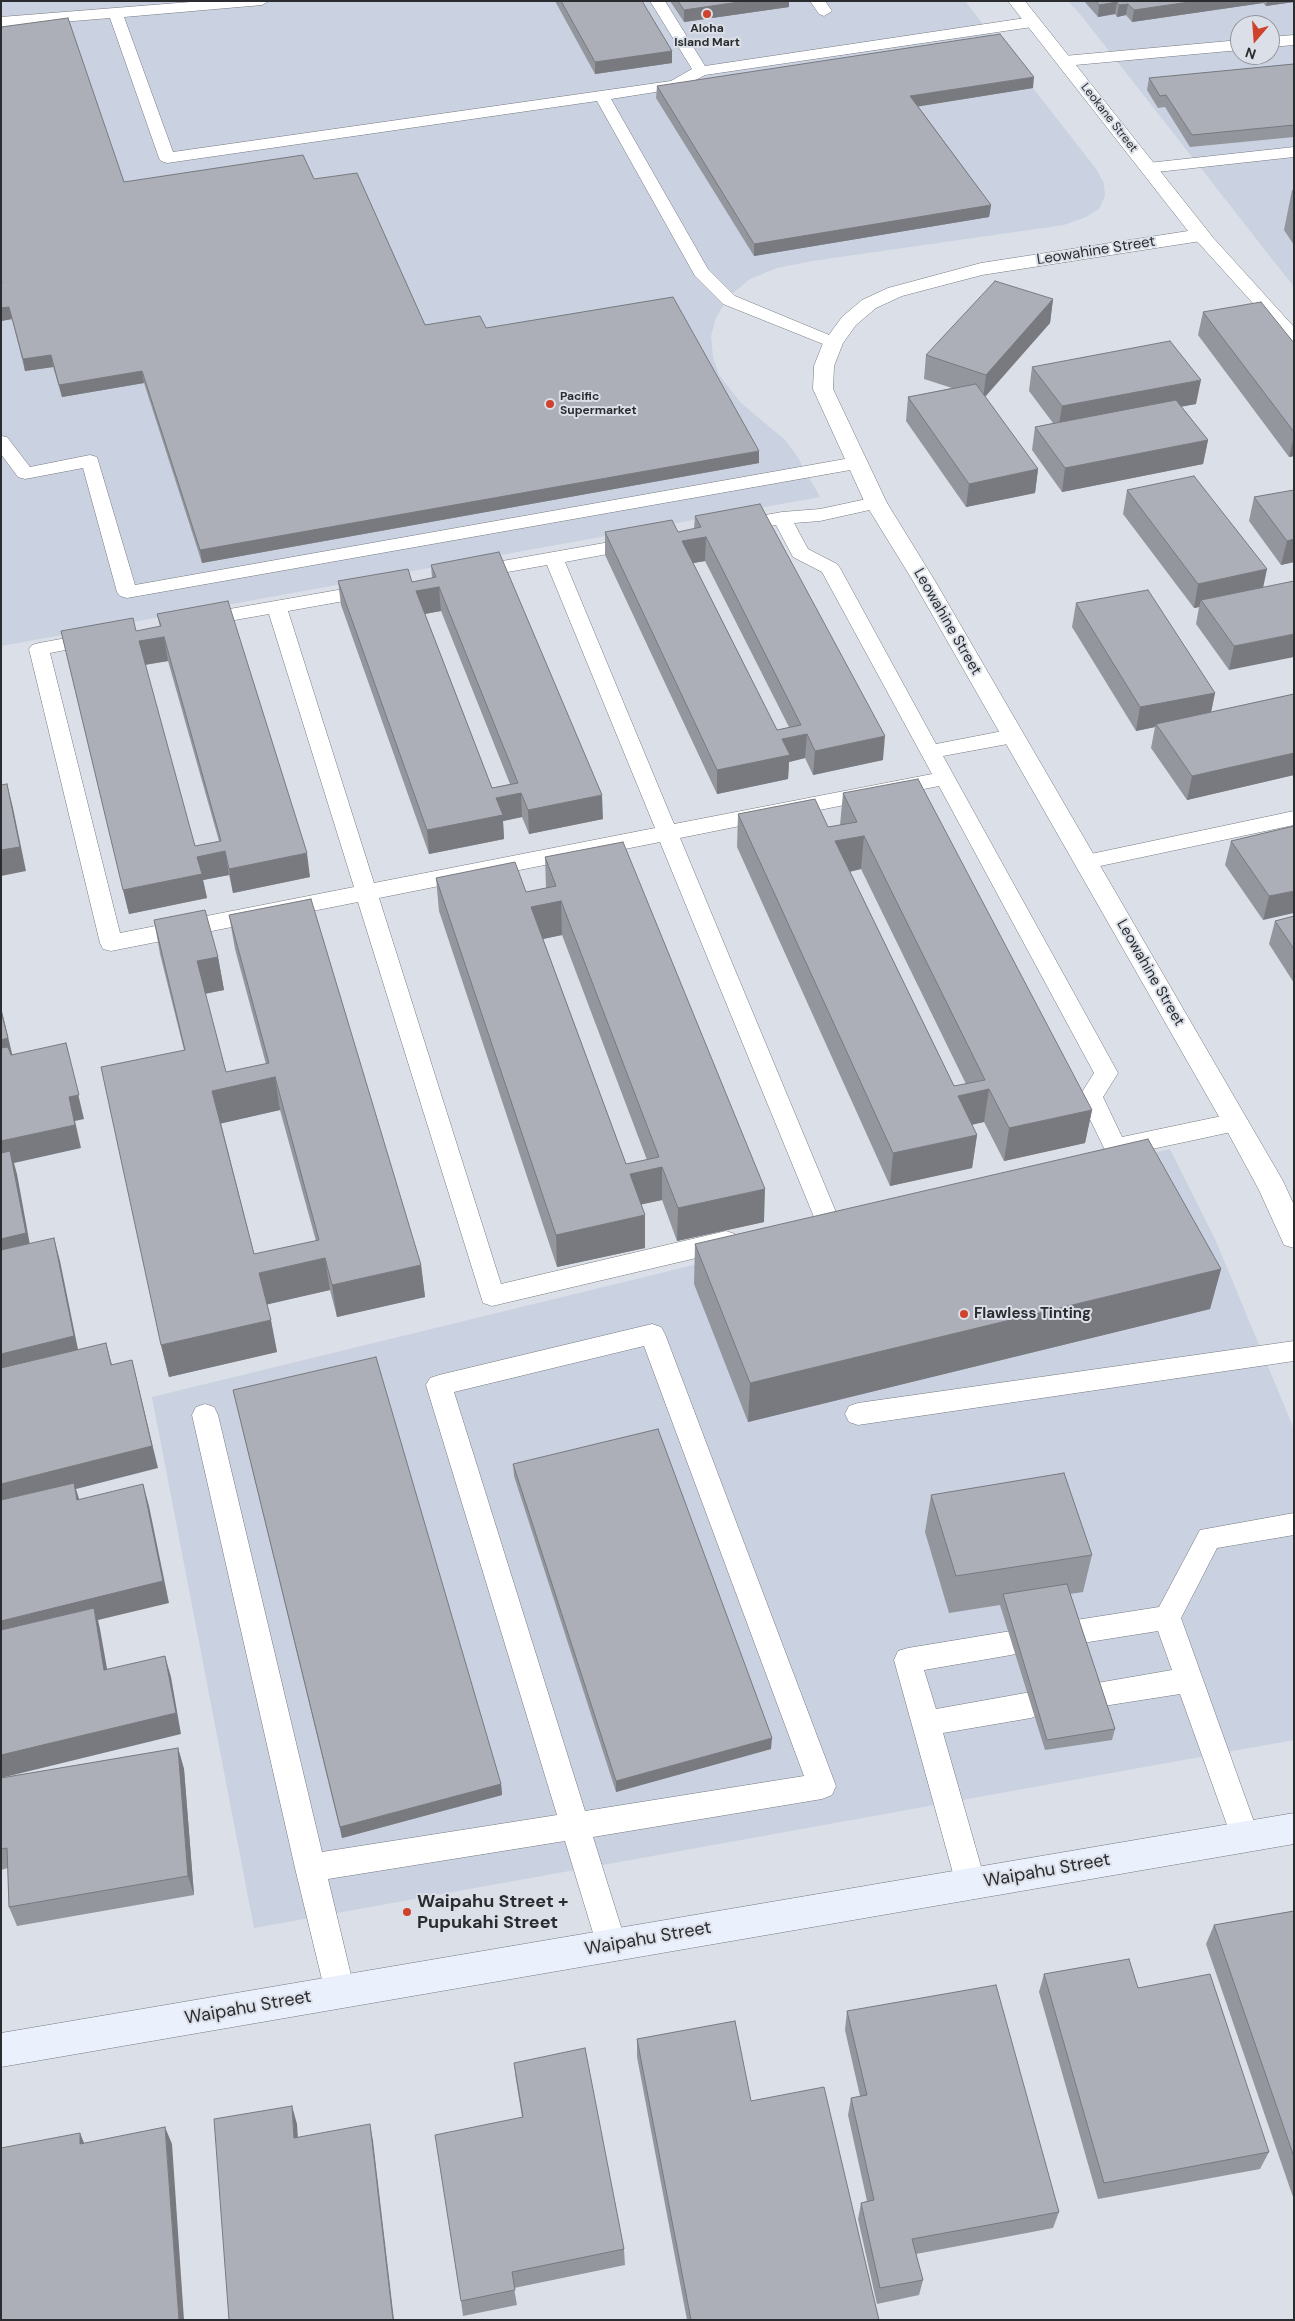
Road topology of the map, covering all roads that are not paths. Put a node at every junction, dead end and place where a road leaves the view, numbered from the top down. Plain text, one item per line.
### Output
1 (262, 1) edge
2 (657, 1) edge
3 (1016, 1) edge
4 (115, 12) junction
5 (1, 22) edge
6 (1032, 22) junction
7 (1294, 40) edge
8 (1280, 41) edge
9 (1230, 46) edge
10 (1064, 62) junction
11 (701, 71) junction
12 (602, 96) junction
13 (1294, 152) edge
14 (1148, 168) junction
15 (1201, 235) junction
16 (1294, 338) edge
17 (833, 342) junction
18 (1, 441) edge
19 (856, 462) junction
20 (876, 503) junction
21 (782, 518) junction
22 (715, 530) edge
23 (658, 540) edge
24 (554, 558) junction
25 (459, 575) edge
26 (392, 586) edge
27 (278, 607) junction
28 (182, 623) edge
29 (115, 635) edge
30 (1013, 736) junction
31 (930, 752) junction
32 (945, 778) junction
33 (1294, 818) edge
34 (668, 833) junction
35 (1086, 862) junction
36 (366, 893) junction
37 (1236, 1122) junction
38 (826, 1217) edge
39 (749, 1235) edge
40 (1294, 1237) edge
41 (1294, 1351) edge
42 (858, 1414) dead end
43 (205, 1415) dead end
44 (1294, 1524) edge
45 (1167, 1618) junction
46 (1076, 1632) edge
47 (1011, 1643) dead end
48 (1189, 1680) junction
49 (1096, 1695) edge
50 (1031, 1706) edge
51 (926, 1723) junction
52 (575, 1826) junction
53 (1294, 1828) edge
54 (1245, 1836) junction
55 (310, 1868) junction
56 (971, 1884) junction
57 (612, 1946) junction
58 (340, 1992) junction
59 (1, 2050) edge

1 - 4 lane
2 - 11 lane
3 - 6 street, Leokane Street
4 - 5 lane
4 - 12 lane
6 - 10 street, Leokane Street
6 - 11 lane
7 - 8 lane
9 - 10 lane
10 - 14 street, Leokane Street
11 - 12 lane
12 - 17 lane
13 - 14 lane
14 - 15 street, Leokane Street
15 - 16 lane
15 - 17 street, Leowahine Street
17 - 19 street, Leowahine Street
18 - 19 lane
19 - 20 street, Leowahine Street
20 - 21 lane
20 - 30 street, Leowahine Street
21 - 22 lane
21 - 31 lane
23 - 24 lane
24 - 25 lane
24 - 34 lane
26 - 27 lane
27 - 28 lane
27 - 36 lane
29 - 36 lane
30 - 31 lane
30 - 35 street, Leowahine Street
31 - 32 lane
32 - 34 lane
32 - 37 lane
33 - 35 lane
34 - 36 lane
34 - 38 lane
35 - 37 street, Leowahine Street
36 - 39 lane
37 - 40 street, Leowahine Street
41 - 42 lane
43 - 55 lane
44 - 45 lane
45 - 46 lane
45 - 48 lane
47 - 51 lane
48 - 49 lane
48 - 54 lane
50 - 51 lane
51 - 56 lane
52 - 52 lane
52 - 55 lane
52 - 57 lane
53 - 54 street, Waipahu Street
54 - 56 street, Waipahu Street
55 - 58 lane
56 - 57 street, Waipahu Street
57 - 58 street, Waipahu Street
58 - 59 street, Waipahu Street

